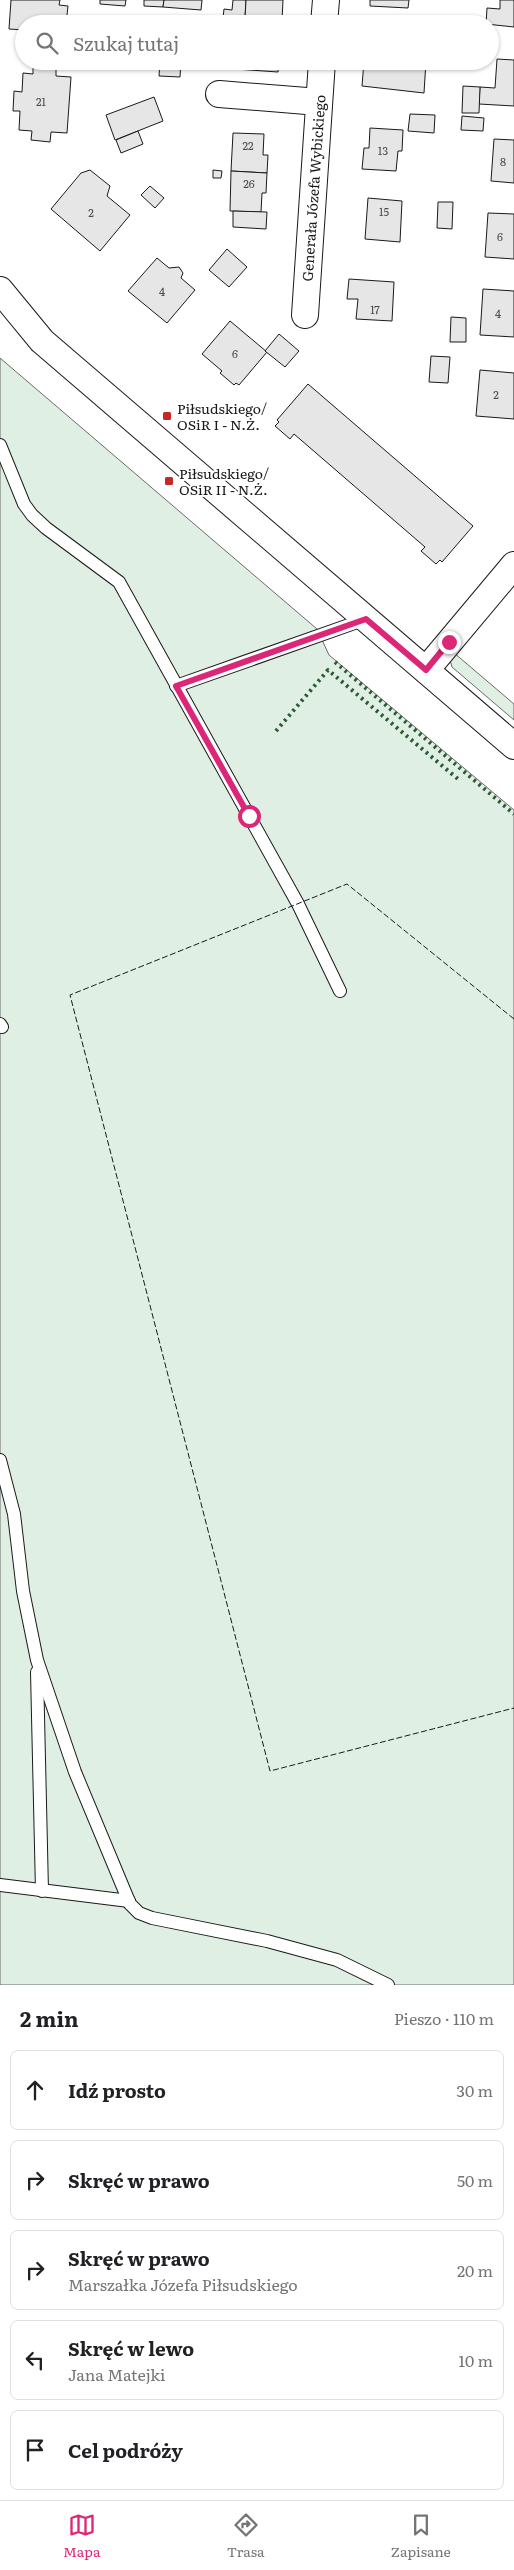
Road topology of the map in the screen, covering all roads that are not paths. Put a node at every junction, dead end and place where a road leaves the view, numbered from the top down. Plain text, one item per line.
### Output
1 (326, 0) edge
2 (325, 15) edge
3 (321, 70) edge
4 (219, 94) dead end
5 (319, 102) junction
6 (1, 294) edge
7 (305, 315) dead end
8 (0, 445) edge
9 (514, 566) edge
10 (366, 619) junction
11 (426, 670) junction
12 (176, 686) junction
13 (514, 746) edge
14 (340, 991) dead end
15 (0, 1460) edge
16 (37, 1660) junction
17 (0, 1885) edge
18 (42, 1891) junction
19 (129, 1901) junction
20 (388, 1985) edge

1 - 2 street
3 - 5 street, Generała Józefa Wybickiego
4 - 5 street
5 - 7 street, Generała Józefa Wybickiego
6 - 10 street
8 - 12 lane
9 - 11 street
10 - 11 street
10 - 12 lane
11 - 13 street
12 - 14 lane
15 - 16 lane
16 - 18 lane
16 - 19 lane
17 - 18 lane
18 - 19 lane
19 - 20 lane

